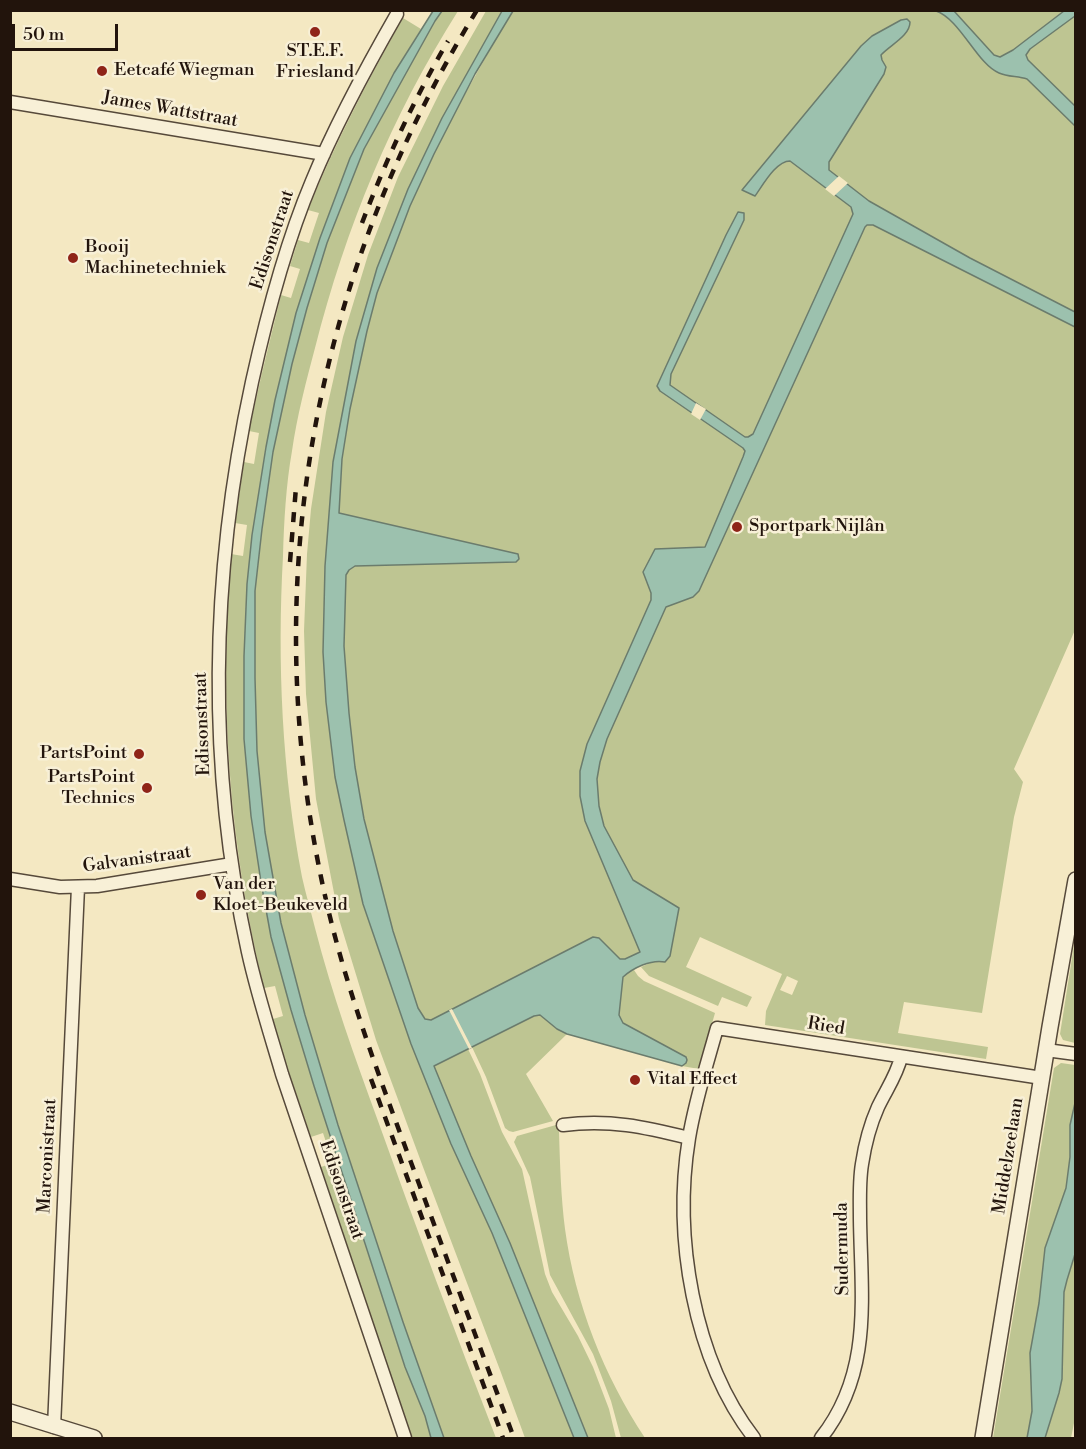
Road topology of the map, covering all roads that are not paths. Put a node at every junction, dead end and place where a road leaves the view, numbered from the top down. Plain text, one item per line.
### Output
1 (397, 14) dead end
2 (10, 102) edge
3 (324, 154) junction
4 (232, 864) junction
5 (10, 879) edge
6 (1076, 880) edge
7 (78, 887) junction
8 (1046, 1050) junction
9 (1076, 1054) edge
10 (901, 1057) junction
11 (1042, 1078) junction
12 (563, 1125) dead end
13 (689, 1138) junction
14 (10, 1412) edge
15 (54, 1427) junction
16 (94, 1438) edge
17 (405, 1438) edge
18 (754, 1438) edge
19 (821, 1438) edge
20 (982, 1438) edge

1 - 3 street, Edisonstraat
2 - 3 street, James Wattstraat
3 - 4 street, Edisonstraat
4 - 7 street, Galvanistraat
4 - 17 street, Edisonstraat
5 - 7 street, Galvanistraat
6 - 8 street, Middelzeelaan
7 - 15 street, Marconistraat
8 - 9 street
8 - 11 street, Middelzeelaan
10 - 11 street, Ried
10 - 13 street, Ried
10 - 19 street, Sudermuda
11 - 20 street, Middelzeelaan
12 - 13 street
13 - 18 street, Ried
14 - 15 street
15 - 16 street

